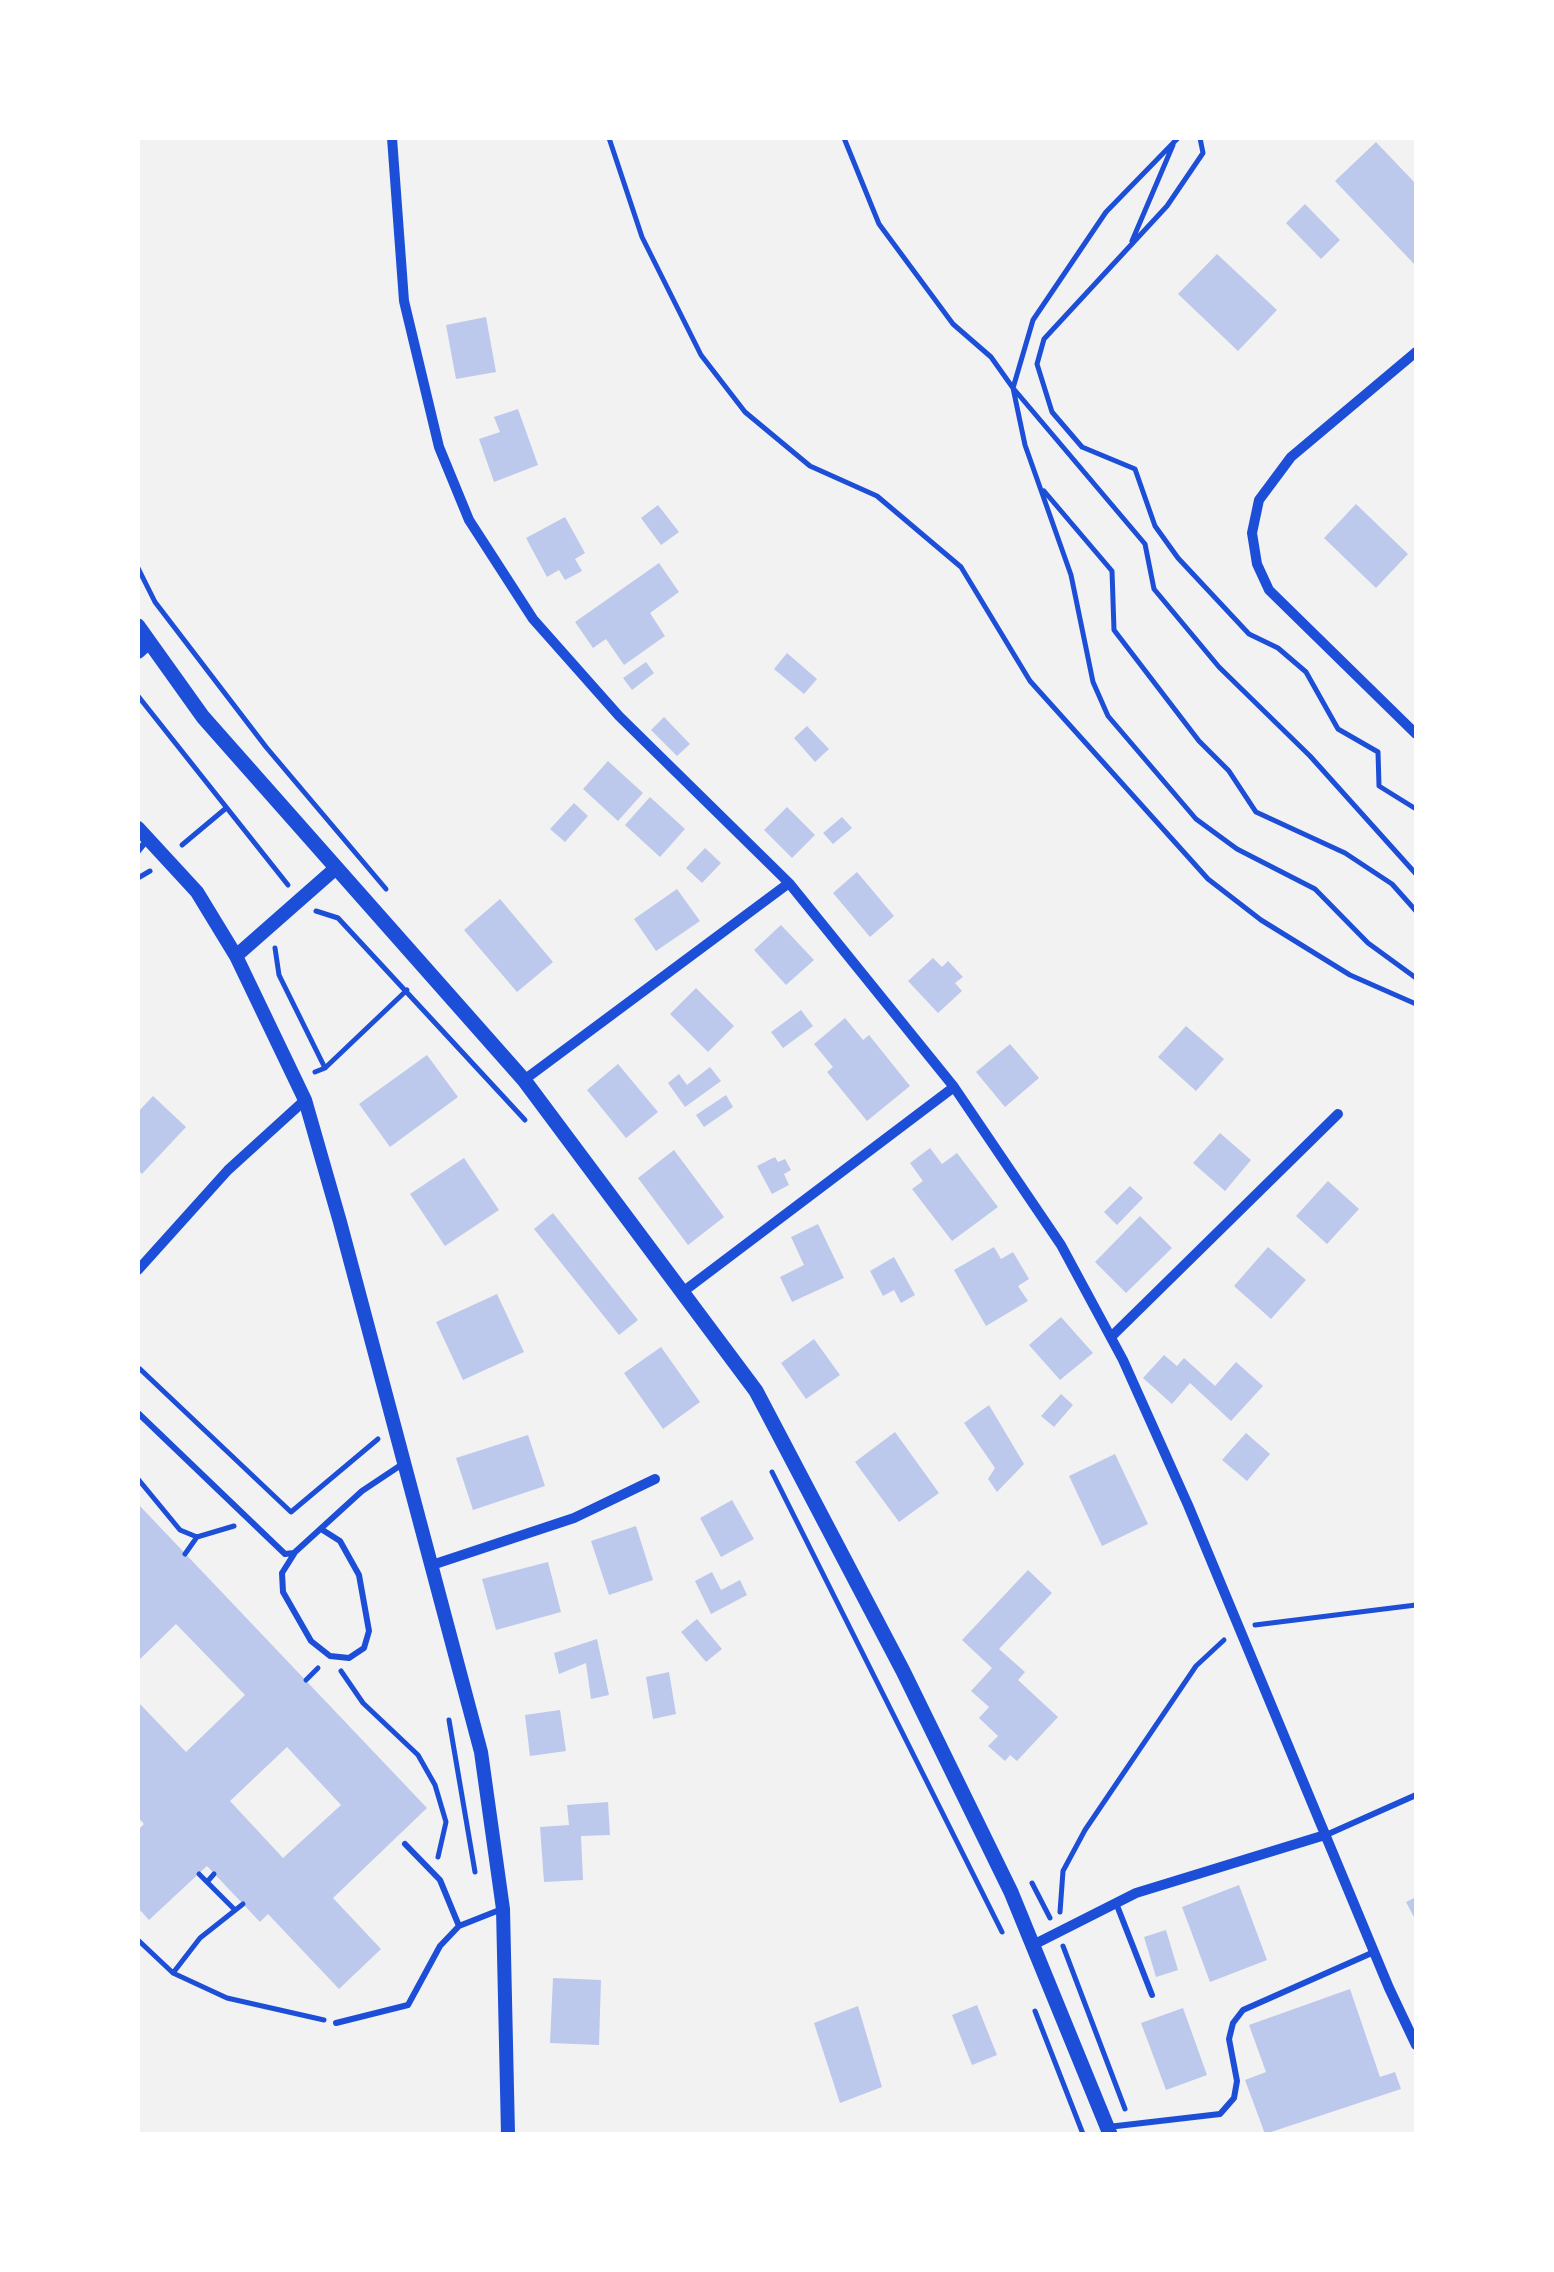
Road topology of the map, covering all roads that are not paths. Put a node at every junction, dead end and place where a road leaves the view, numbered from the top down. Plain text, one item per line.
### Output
1 (392, 138) edge
2 (1416, 352) edge
3 (138, 626) edge
4 (142, 648) edge
5 (1416, 734) edge
6 (141, 839) edge
7 (336, 868) junction
8 (788, 883) junction
9 (236, 956) junction
10 (524, 1080) junction
11 (954, 1087) junction
12 (305, 1100) junction
13 (1338, 1114) dead end
14 (138, 1270) edge
15 (684, 1291) junction
16 (1111, 1338) junction
17 (138, 1413) edge
18 (405, 1463) junction
19 (655, 1479) dead end
20 (321, 1529) junction
21 (294, 1553) junction
22 (434, 1564) junction
23 (1416, 1795) edge
24 (1324, 1835) junction
25 (405, 1844) dead end
26 (1116, 1903) junction
27 (503, 1909) junction
28 (459, 1926) junction
29 (1033, 1946) junction
30 (1374, 1952) junction
31 (1152, 1995) dead end
32 (336, 2023) road end
33 (1416, 2045) edge
34 (1108, 2131) edge
35 (508, 2134) edge

1 - 8 street
2 - 5 street
3 - 4 main road
4 - 7 main road
6 - 9 street
7 - 9 street
7 - 10 main road
8 - 10 street
8 - 11 street
9 - 12 street
10 - 15 main road
11 - 15 street
11 - 16 street
12 - 14 street
12 - 18 street
13 - 16 street
15 - 29 main road
16 - 24 street
17 - 21 lane
18 - 20 lane
18 - 22 street
19 - 22 street
20 - 21 lane
20 - 21 lane
22 - 27 street
23 - 24 lane
24 - 26 street
24 - 30 street
25 - 28 lane
26 - 29 street
26 - 31 lane
27 - 28 lane
27 - 35 street
28 - 32 lane
29 - 34 main road
30 - 33 street
30 - 34 lane

